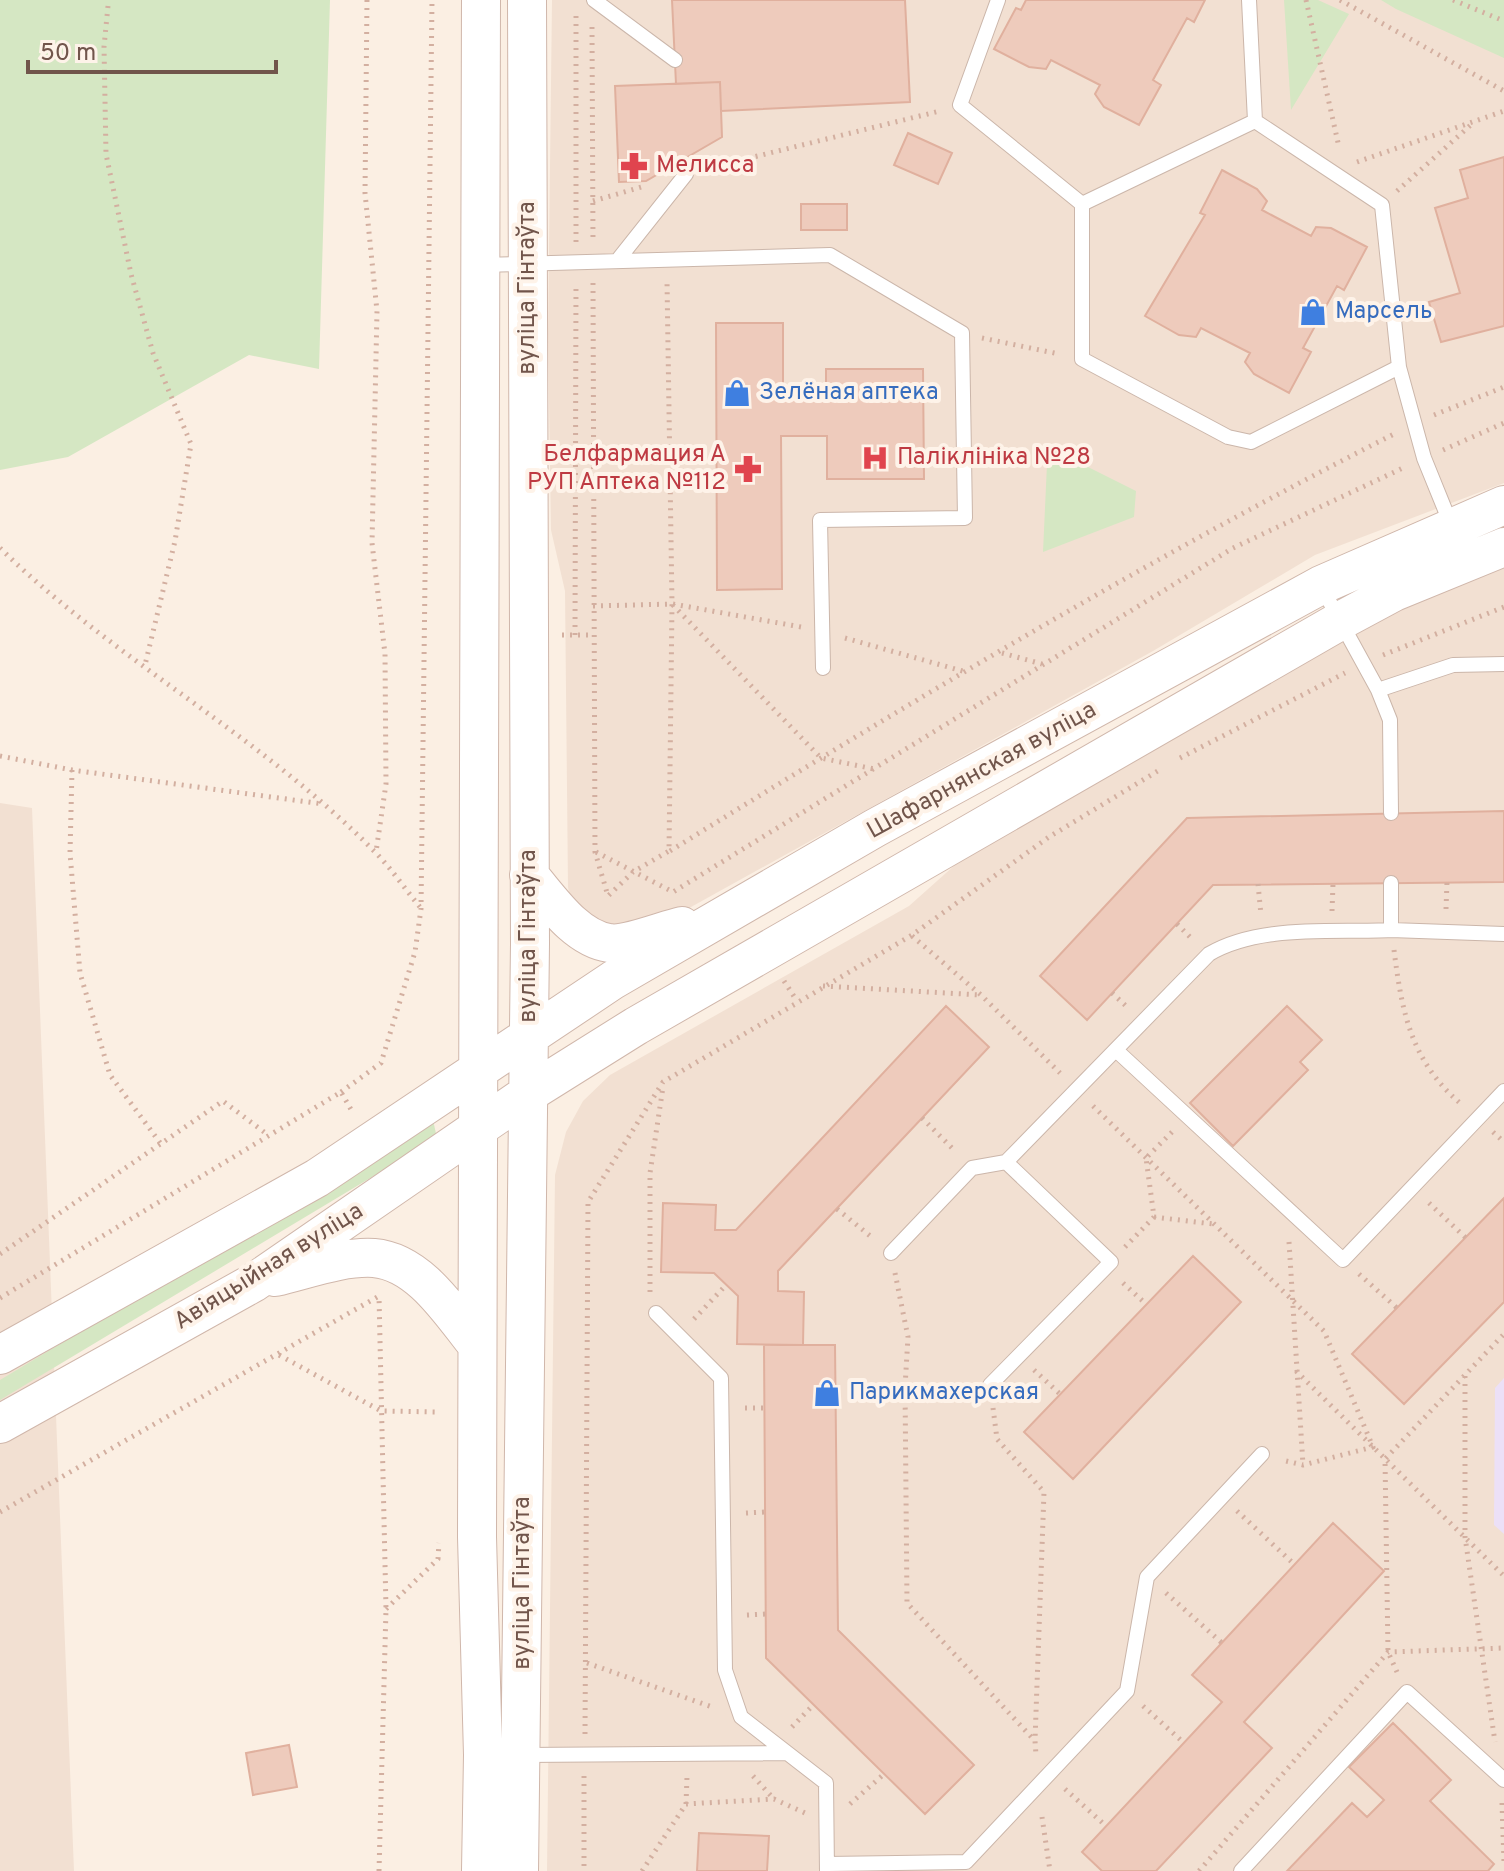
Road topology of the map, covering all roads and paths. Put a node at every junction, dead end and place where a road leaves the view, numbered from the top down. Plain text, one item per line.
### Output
1 (367, 0) edge
2 (432, 0) edge
3 (481, 0) edge
4 (527, 0) edge
5 (576, 0) edge
6 (998, 0) edge
7 (1249, 0) edge
8 (1306, 0) edge
9 (1340, 0) edge
10 (1453, 0) edge
11 (108, 6) dead end
12 (593, 8) edge
13 (1504, 21) edge
14 (675, 60) dead end
15 (1504, 91) edge
16 (960, 105) junction
17 (1504, 111) edge
18 (1476, 120) junction
19 (1255, 121) junction
20 (1337, 169) junction
21 (686, 174) junction
22 (593, 201) junction
23 (1082, 204) junction
24 (1382, 205) junction
25 (667, 260) junction
26 (617, 261) junction
27 (576, 262) junction
28 (593, 262) junction
29 (527, 263) junction
30 (480, 265) junction
31 (962, 333) junction
32 (1082, 359) junction
33 (1399, 367) junction
34 (1504, 387) edge
35 (1504, 423) edge
36 (1414, 424) junction
37 (1424, 458) junction
38 (1504, 505) edge
39 (1458, 544) junction
40 (1504, 547) edge
41 (0, 548) edge
42 (1321, 585) junction
43 (672, 604) junction
44 (593, 606) junction
45 (1504, 607) edge
46 (1340, 621) junction
47 (559, 635) dead end
48 (575, 635) junction
49 (593, 635) junction
50 (1001, 653) junction
51 (1364, 663) junction
52 (1504, 664) edge
53 (145, 665) junction
54 (1043, 665) junction
55 (823, 668) dead end
56 (1378, 690) junction
57 (0, 756) edge
58 (821, 758) junction
59 (874, 769) junction
60 (72, 770) junction
61 (324, 804) junction
62 (1391, 813) dead end
63 (669, 851) junction
64 (376, 852) junction
65 (595, 852) junction
66 (633, 872) junction
67 (529, 875) junction
68 (1391, 883) dead end
69 (421, 909) junction
70 (731, 913) junction
71 (1391, 930) junction
72 (1504, 934) edge
73 (912, 935) junction
74 (822, 986) junction
75 (981, 995) junction
76 (528, 1039) junction
77 (1117, 1051) junction
78 (479, 1072) junction
79 (663, 1082) junction
80 (1077, 1090) junction
81 (1504, 1091) edge
82 (341, 1092) junction
83 (529, 1093) junction
84 (1187, 1117) junction
85 (355, 1118) dead end
86 (922, 1118) dead end
87 (1478, 1118) junction
88 (478, 1130) junction
89 (269, 1136) junction
90 (161, 1144) junction
91 (1146, 1158) junction
92 (1006, 1162) junction
93 (972, 1168) junction
94 (1412, 1187) junction
95 (837, 1209) dead end
96 (1287, 1209) junction
97 (1154, 1217) junction
98 (1214, 1224) junction
99 (1466, 1238) dead end
100 (891, 1253) junction
101 (0, 1254) edge
102 (1343, 1260) junction
103 (1108, 1265) junction
104 (253, 1283) junction
105 (726, 1285) dead end
106 (0, 1298) edge
107 (1293, 1300) junction
108 (1146, 1304) dead end
109 (1397, 1308) dead end
110 (656, 1313) joint
111 (1504, 1334) edge
112 (679, 1335) junction
113 (477, 1345) junction
114 (0, 1355) edge
115 (279, 1355) junction
116 (1019, 1355) junction
117 (1296, 1371) junction
118 (1465, 1376) junction
119 (990, 1385) junction
120 (905, 1387) junction
121 (1060, 1394) dead end
122 (440, 1396) dead end
123 (381, 1411) junction
124 (439, 1412) junction
125 (0, 1424) edge
126 (439, 1428) dead end
127 (1373, 1447) junction
128 (1262, 1454) joint
129 (1385, 1459) junction
130 (1303, 1465) junction
131 (1222, 1496) junction
132 (0, 1512) edge
133 (1465, 1537) junction
134 (439, 1538) dead end
135 (1295, 1565) dead end
136 (1504, 1576) edge
137 (1147, 1577) junction
138 (386, 1609) junction
139 (1222, 1643) dead end
140 (587, 1663) junction
141 (1127, 1691) junction
142 (1407, 1692) junction
143 (741, 1717) junction
144 (1035, 1741) junction
145 (1184, 1743) dead end
146 (785, 1753) junction
147 (502, 1755) junction
148 (584, 1757) junction
149 (884, 1774) dead end
150 (1048, 1775) junction
151 (1502, 1778) edge
152 (1037, 1786) junction
153 (827, 1812) junction
154 (1106, 1826) dead end
155 (1504, 1862) edge
156 (827, 1867) edge
157 (379, 1871) edge
158 (481, 1871) edge
159 (519, 1871) edge
160 (584, 1871) edge
161 (642, 1871) edge
162 (1050, 1871) edge
163 (1241, 1871) edge

1 - 64 path
2 - 69 path
3 - 30 main road, вуліца Гінтаўта
4 - 29 main road, вуліца Гінтаўта
5 - 27 path
6 - 16 lane
7 - 19 lane
8 - 20 path
9 - 15 path
10 - 13 path
11 - 53 path
12 - 14 lane
12 - 22 path
16 - 21 path
16 - 23 lane
17 - 18 path
18 - 20 path
18 - 24 path
19 - 20 lane
19 - 23 lane
20 - 24 lane
21 - 22 path
21 - 26 lane
22 - 28 path
23 - 32 lane
24 - 33 lane
25 - 26 lane
25 - 31 lane
25 - 43 path
26 - 28 lane
27 - 28 lane
27 - 29 lane
27 - 48 path
28 - 44 path
29 - 30 lane
29 - 67 main road, вуліца Гінтаўта
30 - 78 main road, вуліца Гінтаўта
31 - 32 path
31 - 55 lane
32 - 33 lane
33 - 36 lane
34 - 36 path
35 - 37 path
36 - 37 lane
36 - 50 path
37 - 39 lane
37 - 54 path
38 - 39 main road, Шафарнянская вуліца
39 - 40 main road, Шафарнянская вуліца
39 - 42 main road, Шафарнянская вуліца
39 - 46 main road, Шафарнянская вуліца
41 - 53 path
42 - 46 lane
42 - 70 main road, Шафарнянская вуліца
43 - 44 path
43 - 58 path
43 - 63 path
44 - 49 path
45 - 51 path
46 - 51 lane
46 - 83 main road, Шафарнянская вуліца
47 - 48 path
48 - 49 path
49 - 65 path
50 - 54 path
50 - 58 path
51 - 56 lane
51 - 73 path
52 - 56 lane
53 - 61 path
54 - 59 path
56 - 62 lane
57 - 60 path
58 - 59 path
58 - 63 path
59 - 66 path
60 - 61 path
60 - 90 path
61 - 64 path
63 - 66 path
64 - 69 path
65 - 66 path
65 - 66 path
67 - 70 main road
67 - 76 main road, вуліца Гінтаўта
68 - 71 lane
69 - 82 path
70 - 76 main road, Шафарнянская вуліца
71 - 72 lane
71 - 77 lane
71 - 87 path
73 - 74 path
73 - 75 path
74 - 75 path
74 - 79 path
75 - 80 path
76 - 78 main road, Шафарнянская вуліца
76 - 83 main road, вуліца Гінтаўта
77 - 80 lane
77 - 84 lane
78 - 88 main road, вуліца Гінтаўта
78 - 114 main road, Авіяцыйная вуліца
79 - 110 path
79 - 140 path
80 - 91 path
80 - 92 lane
81 - 87 lane
82 - 85 path
82 - 89 path
83 - 88 main road, Авіяцыйная вуліца
83 - 147 main road, вуліца Гінтаўта
84 - 91 path
84 - 96 lane
86 - 93 path
87 - 94 lane
88 - 104 main road, Авіяцыйная вуліца
88 - 113 main road, вуліца Гінтаўта
89 - 90 path
89 - 106 path
90 - 101 path
91 - 97 path
91 - 98 path
92 - 93 lane
92 - 103 lane
93 - 100 lane
94 - 99 path
94 - 102 lane
95 - 100 path
96 - 102 lane
96 - 107 path
97 - 98 path
97 - 103 path
98 - 107 path
100 - 120 path
102 - 109 path
103 - 108 path
103 - 116 lane
104 - 113 main road
104 - 125 main road, Авіяцыйная вуліца
105 - 112 path
107 - 117 path
107 - 127 path
110 - 112 lane
111 - 118 path
112 - 143 lane
113 - 147 main road, вуліца Гінтаўта
115 - 123 path
115 - 123 path
115 - 132 path
116 - 119 lane
116 - 121 path
117 - 127 path
117 - 130 path
118 - 129 path
118 - 133 path
119 - 120 path
119 - 144 path
120 - 144 path
122 - 124 path
123 - 124 path
123 - 138 path
124 - 126 path
127 - 129 path
127 - 130 path
128 - 130 path
128 - 131 lane
129 - 133 path
129 - 142 path
131 - 135 path
131 - 137 lane
133 - 136 path
133 - 151 path
134 - 138 path
137 - 139 path
137 - 141 lane
138 - 157 path
140 - 143 path
140 - 148 path
141 - 145 path
141 - 150 lane
142 - 151 lane
142 - 163 lane
143 - 146 lane
144 - 152 path
146 - 148 lane
146 - 153 lane
147 - 148 lane
147 - 158 main road, вуліца Гінтаўта
147 - 159 main road, вуліца Гінтаўта
148 - 160 path
149 - 153 path
150 - 152 lane
150 - 154 path
151 - 155 path
152 - 156 lane
152 - 162 path
153 - 156 lane
153 - 161 path

